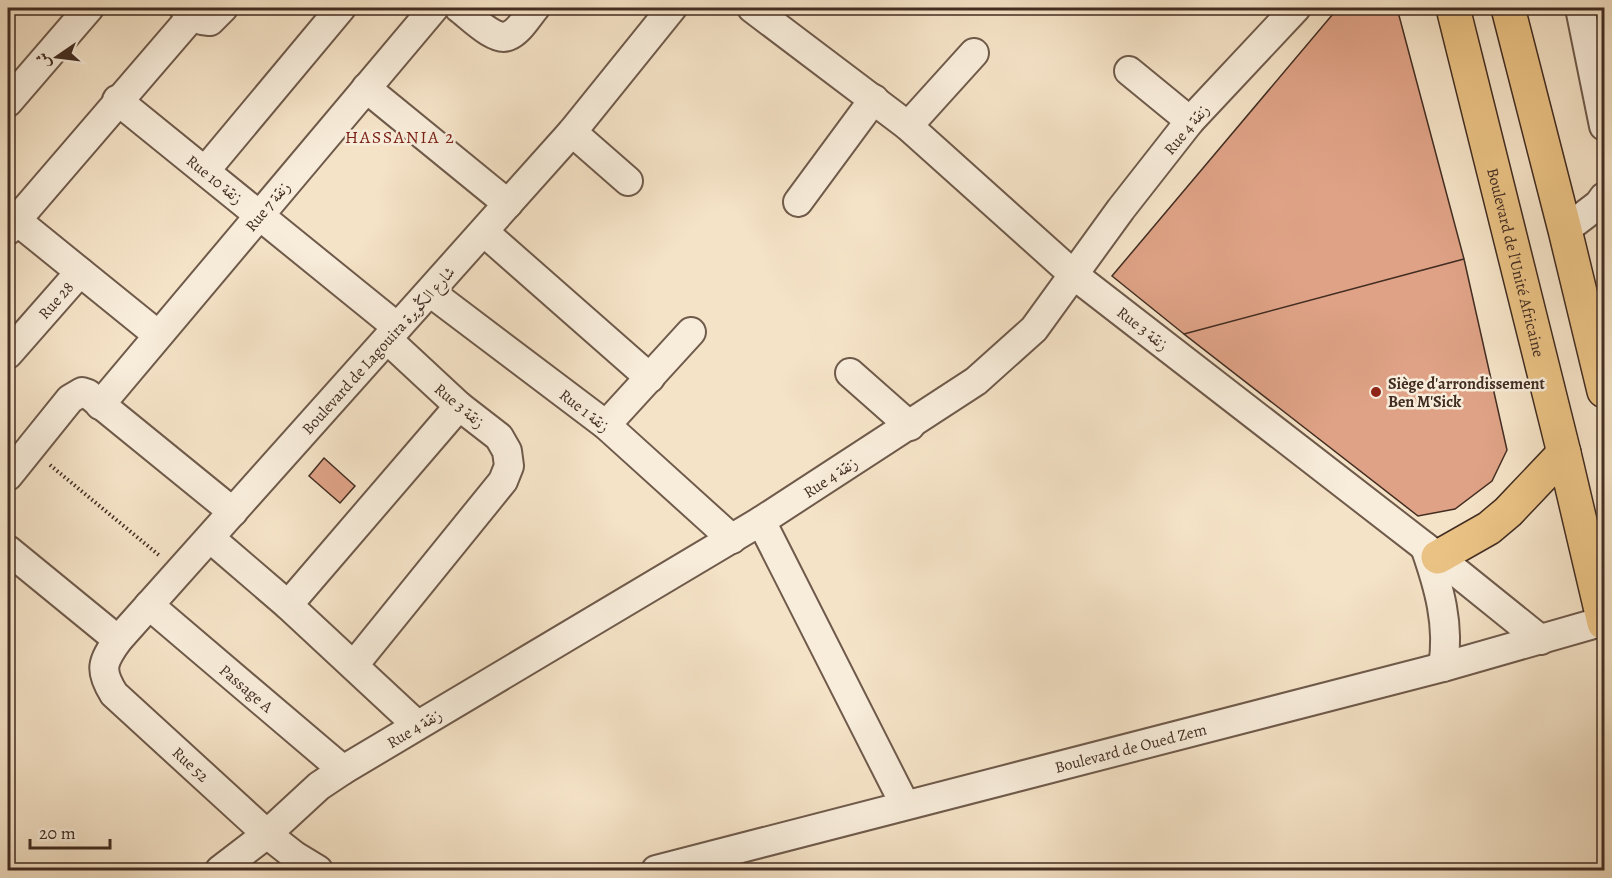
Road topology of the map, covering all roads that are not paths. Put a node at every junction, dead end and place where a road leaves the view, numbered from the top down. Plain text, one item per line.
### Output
1 (89, 8) edge
2 (341, 8) edge
3 (434, 8) edge
4 (459, 8) edge
5 (535, 8) edge
6 (672, 8) edge
7 (752, 8) edge
8 (1296, 8) edge
9 (1453, 8) edge
10 (1508, 8) edge
11 (1580, 8) edge
12 (204, 12) edge
13 (974, 53) dead end
14 (1129, 71) dead end
15 (366, 88) junction
16 (874, 99) junction
17 (117, 100) junction
18 (8, 102) edge
19 (1190, 121) junction
20 (908, 126) junction
21 (1605, 126) edge
22 (573, 132) junction
23 (205, 171) junction
24 (628, 181) dead end
25 (1605, 196) edge
26 (798, 202) dead end
27 (508, 204) junction
28 (260, 214) junction
29 (12, 225) edge
30 (1565, 230) junction
31 (484, 232) junction
32 (80, 272) junction
33 (1074, 275) junction
34 (430, 292) junction
35 (392, 333) junction
36 (691, 333) dead end
37 (158, 335) junction
38 (8, 354) edge
39 (850, 373) dead end
40 (650, 378) junction
41 (1605, 391) edge
42 (100, 405) junction
43 (459, 406) junction
44 (606, 425) junction
45 (910, 426) junction
46 (1564, 453) junction
47 (8, 476) edge
48 (233, 512) junction
49 (761, 521) junction
50 (210, 538) junction
51 (732, 539) junction
52 (8, 550) edge
53 (1431, 552) junction
54 (288, 604) junction
55 (149, 605) junction
56 (1604, 622) edge
57 (1541, 639) junction
58 (118, 640) junction
59 (354, 665) junction
60 (1443, 667) junction
61 (114, 694) joint
62 (417, 725) junction
63 (343, 770) junction
64 (905, 805) junction
65 (267, 834) junction
66 (700, 865) edge
67 (220, 870) edge
68 (318, 870) edge
69 (656, 870) edge

1 - 18 street
2 - 23 street
3 - 15 street, Rue 7 زنقة
4 - 5 street
6 - 22 street, Boulevard de Lagouira شارع الڭويرة
7 - 16 street, Rue 3 زنقة
8 - 19 street, Rue 4 زنقة
9 - 46 main road, Boulevard de l'Unité Africaine
10 - 30 main road
11 - 21 street
12 - 17 street
13 - 20 street
14 - 19 street
15 - 27 street
15 - 28 street, Rue 7 زنقة
16 - 20 street, Rue 3 زنقة
16 - 26 street
17 - 23 street, Rue 10 زنقة
17 - 29 street
19 - 33 street, Rue 4 زنقة
20 - 33 street, Rue 3 زنقة
22 - 24 street
22 - 27 street, Boulevard de Lagouira شارع الڭويرة
23 - 28 street, Rue 10 زنقة
25 - 30 street
27 - 31 street, Boulevard de Lagouira شارع الڭويرة
28 - 35 street, Rue 10 زنقة
28 - 37 street, Rue 7 زنقة
29 - 32 street
30 - 41 main road
31 - 34 street, Boulevard de Lagouira شارع الڭويرة
31 - 40 street
32 - 37 street
32 - 38 street, Rue 28
33 - 45 street, Rue 4 زنقة
33 - 53 street, Rue 3 زنقة
34 - 35 street, Boulevard de Lagouira شارع الڭويرة
34 - 44 street, Rue 1 زنقة
35 - 43 street, Rue 3 زنقة
35 - 48 street, Boulevard de Lagouira شارع الڭويرة
36 - 40 street
37 - 42 street, Rue 7 زنقة
39 - 45 street
40 - 44 street
42 - 47 street
42 - 48 street
43 - 54 street
43 - 59 street, Rue 3 زنقة
44 - 51 street, Rue 1 زنقة
45 - 49 street, Rue 4 زنقة
46 - 53 main road
46 - 56 main road, Boulevard de l'Unité Africaine
48 - 50 street, Boulevard de Lagouira شارع الڭويرة
49 - 51 street, Rue 4 زنقة
49 - 64 street
50 - 54 street
50 - 55 street, Boulevard de Lagouira شارع الڭويرة
51 - 62 street, Rue 4 زنقة
52 - 58 street
53 - 57 street, Rue 3 زنقة
53 - 60 street
54 - 59 street
55 - 58 street, Boulevard de Lagouira شارع الڭويرة
55 - 63 street, Passage A
56 - 57 street, Boulevard de Oued Zem
57 - 60 street, Boulevard de Oued Zem
58 - 61 street, Boulevard de Lagouira شارع الڭويرة
59 - 62 street
60 - 64 street, Boulevard de Oued Zem
61 - 65 street, Rue 52
62 - 63 street, Rue 4 زنقة
63 - 65 street, Rue 4 زنقة
64 - 66 street, Boulevard de Oued Zem
65 - 67 street, Rue 4 زنقة
65 - 68 street
66 - 69 street, Boulevard de Oued Zem

